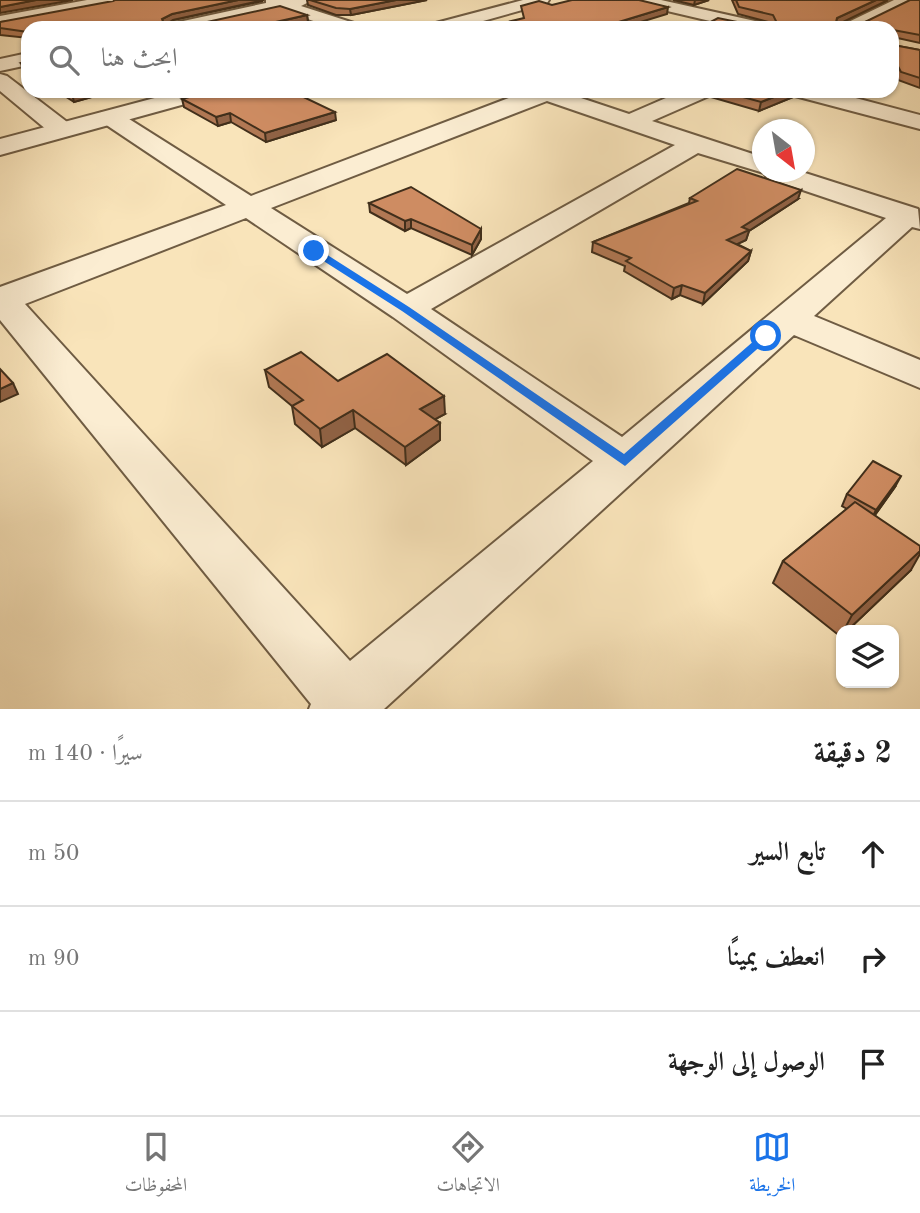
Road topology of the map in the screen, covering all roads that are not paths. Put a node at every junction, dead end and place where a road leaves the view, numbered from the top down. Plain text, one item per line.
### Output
1 (114, 0) edge
2 (304, 0) edge
3 (541, 0) edge
4 (639, 0) edge
5 (726, 0) edge
6 (275, 2) edge
7 (908, 9) edge
8 (691, 12) junction
9 (0, 21) edge
10 (201, 21) edge
11 (331, 21) edge
12 (464, 21) edge
13 (665, 21) edge
14 (732, 21) edge
15 (861, 21) edge
16 (21, 61) edge
17 (0, 65) edge
18 (0, 80) edge
19 (21, 97) edge
20 (22, 98) edge
21 (180, 98) edge
22 (527, 98) edge
23 (560, 98) edge
24 (685, 98) edge
25 (832, 98) edge
26 (110, 117) junction
27 (918, 119) edge
28 (630, 122) junction
29 (62, 130) junction
30 (696, 144) junction
31 (0, 147) edge
32 (752, 163) edge
33 (807, 182) edge
34 (246, 208) junction
35 (914, 218) edge
36 (1, 299) edge
37 (406, 309) junction
38 (787, 318) junction
39 (920, 375) edge
40 (625, 461) junction
41 (346, 707) edge

1 - 9 street
2 - 6 street
3 - 12 street
4 - 8 street
5 - 8 street
6 - 10 street
6 - 11 street
7 - 15 street
8 - 13 street
8 - 14 street
16 - 17 street
18 - 19 street
20 - 29 street
21 - 26 street
22 - 34 street
23 - 28 street
24 - 28 street
25 - 27 street
26 - 29 street
26 - 34 street
28 - 30 street
29 - 31 street
30 - 32 street
30 - 37 street
33 - 35 street
34 - 36 street
34 - 37 street
35 - 38 street
36 - 41 street
37 - 40 street
38 - 39 street
38 - 40 street
40 - 41 street

